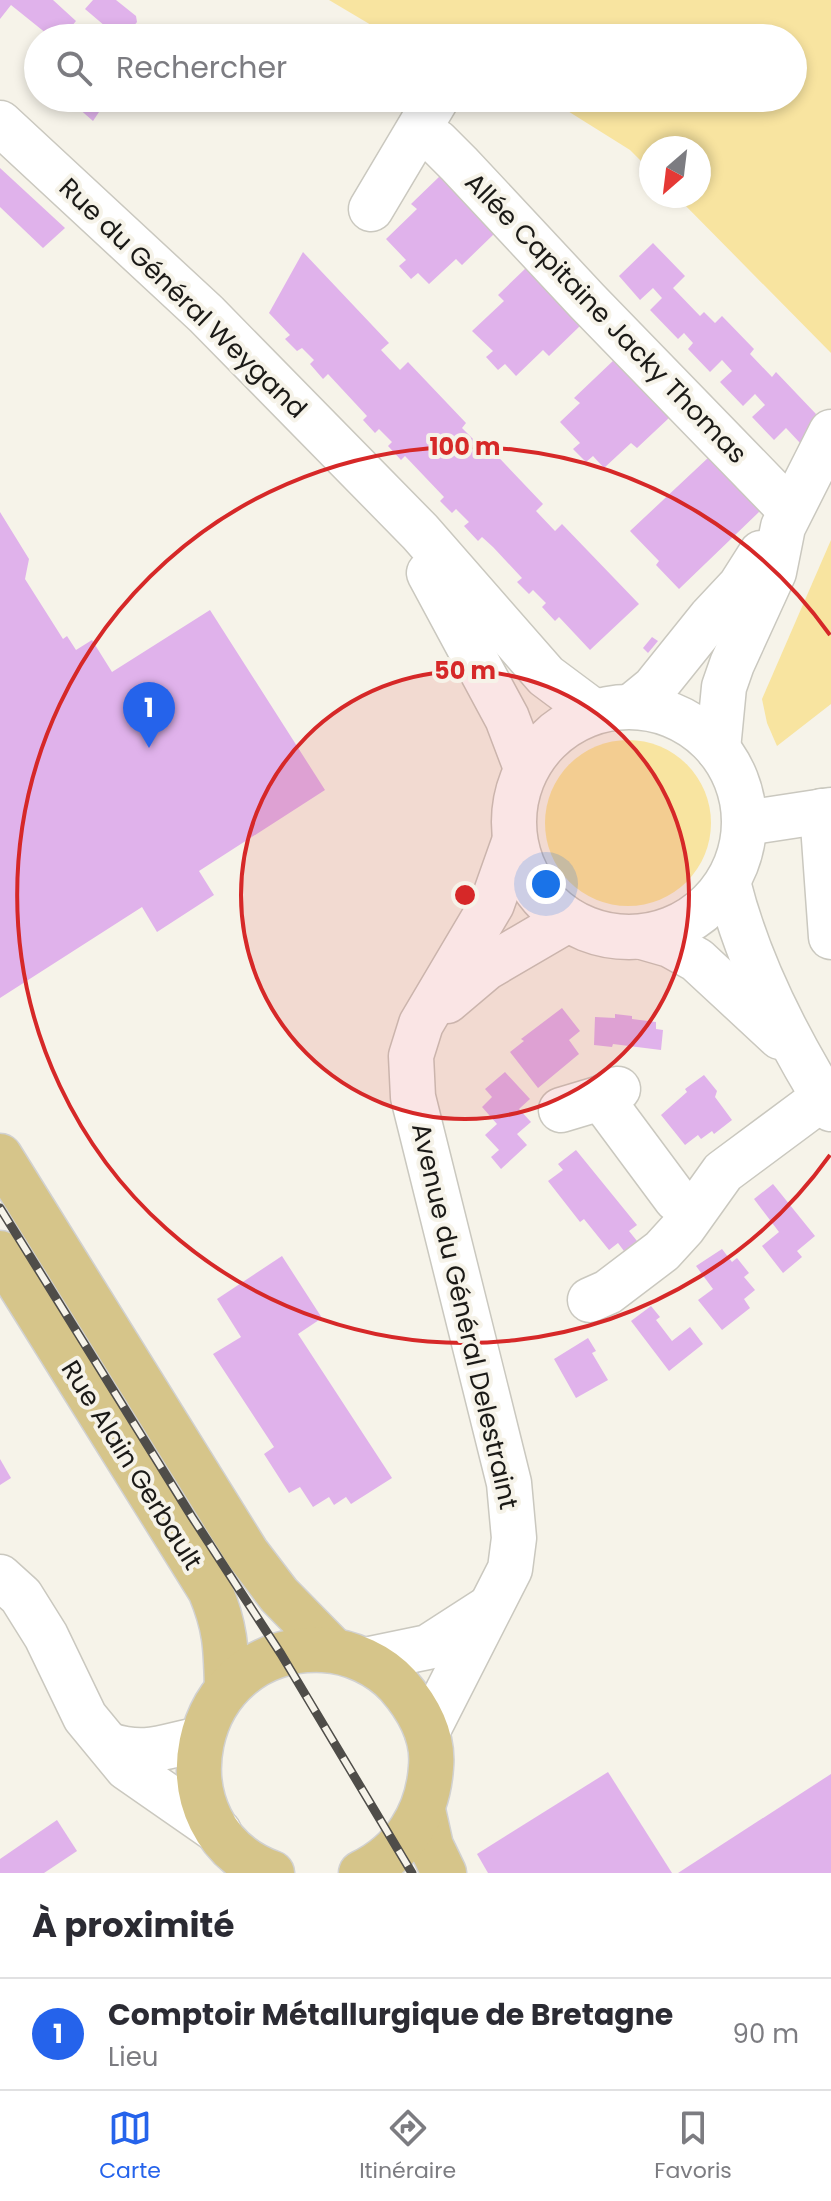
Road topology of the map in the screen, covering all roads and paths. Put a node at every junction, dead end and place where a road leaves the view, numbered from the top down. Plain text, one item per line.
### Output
1 (428, 115) edge
2 (0, 123) edge
3 (371, 209) dead end
4 (831, 432) edge
5 (363, 475) junction
6 (786, 518) junction
7 (612, 709) junction
8 (718, 749) junction
9 (526, 768) junction
10 (827, 810) edge
11 (745, 823) junction
12 (514, 842) junction
13 (728, 882) junction
14 (568, 920) junction
15 (642, 937) junction
16 (831, 937) edge
17 (421, 1024) junction
18 (794, 1050) junction
19 (593, 1099) dead end
20 (827, 1103) edge
21 (0, 1156) edge
22 (0, 1174) edge
23 (694, 1211) junction
24 (0, 1253) edge
25 (590, 1300) dead end
26 (118, 1345) junction
27 (0, 1577) edge
28 (492, 1606) junction
29 (349, 1655) junction
30 (227, 1689) junction
31 (427, 1732) junction
32 (201, 1739) junction
33 (109, 1745) junction
34 (423, 1810) junction
35 (241, 1858) edge
36 (361, 1873) edge
37 (444, 1873) edge

1 - 3 street, Allée Capitaine Jacky Thomas
1 - 6 street, Allée Capitaine Jacky Thomas
2 - 5 street, Rue du Général Weygand
4 - 6 street
5 - 7 street, Rue du Général Weygand
5 - 9 street, Rue du Général Weygand
6 - 7 street
6 - 8 street
7 - 8 street
7 - 9 street
8 - 11 street
9 - 12 street
10 - 11 street
10 - 16 street
11 - 13 street
12 - 14 street
12 - 17 street, Avenue du Général Delestraint
13 - 15 street
13 - 18 street
14 - 15 street
14 - 17 street
15 - 18 street
17 - 28 street, Avenue du Général Delestraint
18 - 20 street
19 - 23 street
20 - 23 street
21 - 26 main road, Rue Alain Gerbault
22 - 26 street, Rue Alain Gerbault
23 - 25 street
24 - 30 main road, Rue Alain Gerbault
26 - 29 main road, Rue Alain Gerbault
27 - 33 street
28 - 29 street
28 - 31 street, Avenue du Général Delestraint
29 - 30 main road
29 - 31 main road, Rue Alain Gerbault
30 - 32 main road
31 - 34 main road
32 - 33 street
32 - 35 main road
33 - 35 street
34 - 36 main road
34 - 37 main road

